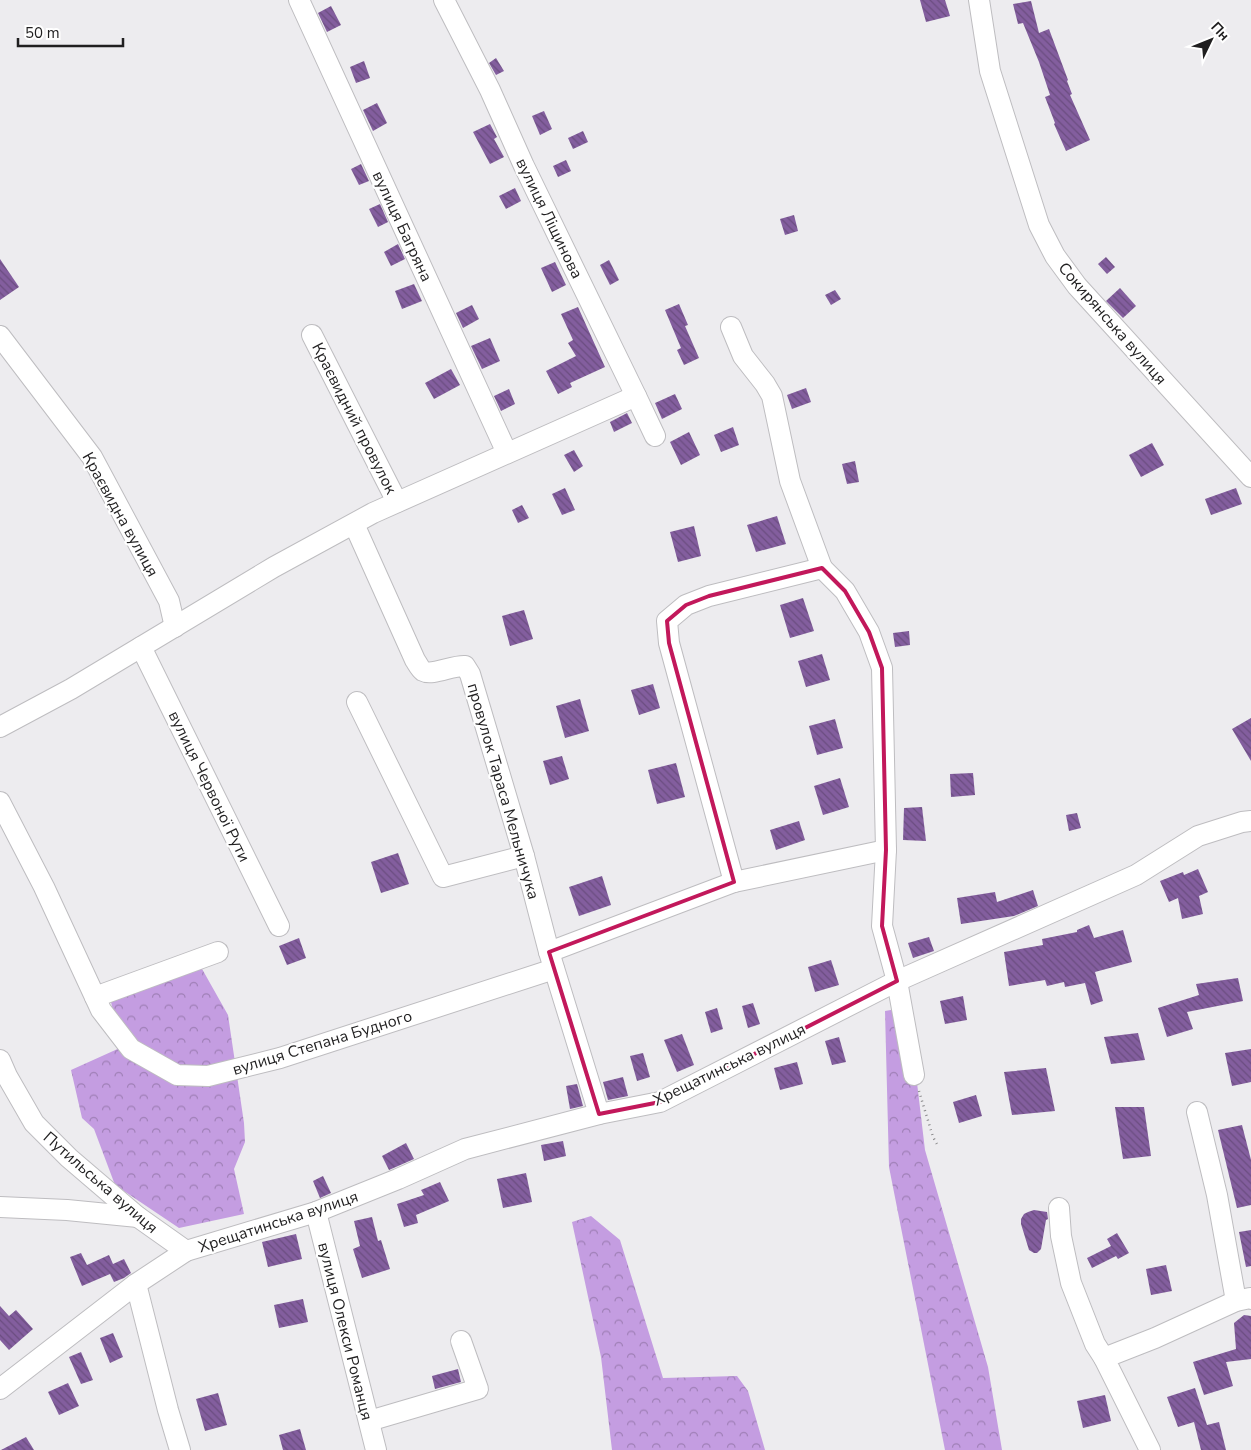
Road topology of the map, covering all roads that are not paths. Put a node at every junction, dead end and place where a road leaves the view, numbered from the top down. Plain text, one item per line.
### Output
1 (299, 0) edge
2 (444, 0) edge
3 (979, 0) edge
4 (730, 327) dead end
5 (312, 334) dead end
6 (0, 336) edge
7 (636, 396) junction
8 (655, 436) dead end
9 (506, 453) junction
10 (1251, 477) edge
11 (398, 502) junction
12 (354, 524) junction
13 (822, 568) junction
14 (175, 627) junction
15 (142, 647) junction
16 (357, 702) dead end
17 (0, 727) edge
18 (0, 802) edge
19 (1251, 821) edge
20 (886, 850) junction
21 (524, 856) junction
22 (734, 882) junction
23 (279, 926) dead end
24 (218, 952) dead end
25 (552, 960) junction
26 (897, 981) junction
27 (96, 997) junction
28 (0, 1060) edge
29 (914, 1075) road end
30 (1197, 1112) dead end
31 (599, 1114) junction
32 (0, 1207) edge
33 (1059, 1208) dead end
34 (316, 1212) junction
35 (138, 1217) junction
36 (186, 1250) junction
37 (136, 1284) junction
38 (1244, 1300) edge
39 (461, 1341) dead end
40 (1104, 1358) junction
41 (0, 1389) edge
42 (369, 1421) junction
43 (180, 1450) edge
44 (376, 1450) edge
45 (1150, 1450) edge

1 - 9 street, вулиця Багряна
2 - 7 street, вулиця Ліщинова
3 - 10 street, Сокирянська вулиця
4 - 13 street
5 - 11 street, Краєвидний провулок
6 - 14 street, Краєвидна вулиця
7 - 8 street, вулиця Ліщинова
7 - 9 street
9 - 11 street
11 - 12 street
12 - 14 street
12 - 21 street, провулок Тараса Мельничука
13 - 20 street
13 - 22 street
14 - 15 street
15 - 17 street
15 - 23 street, вулиця Червоної Рути
16 - 21 street
18 - 27 street, вулиця Степана Будного
19 - 26 street, Хрещатинська вулиця
20 - 22 street, вулиця Степана Будного
20 - 26 street
21 - 25 street, провулок Тараса Мельничука
22 - 25 street, вулиця Степана Будного
24 - 27 street
25 - 27 street, вулиця Степана Будного
25 - 31 street, провулок Тараса Мельничука
26 - 29 street
26 - 31 street, Хрещатинська вулиця
28 - 35 street, Путильська вулиця
30 - 38 street
31 - 34 street, Хрещатинська вулиця
32 - 35 street
33 - 40 street
34 - 36 street, Хрещатинська вулиця
34 - 42 street, вулиця Олекси Романця
35 - 36 street, Путильська вулиця
36 - 37 street
37 - 41 street
37 - 43 street
38 - 40 street
39 - 42 street
40 - 45 street
42 - 44 street, вулиця Олекси Романця

